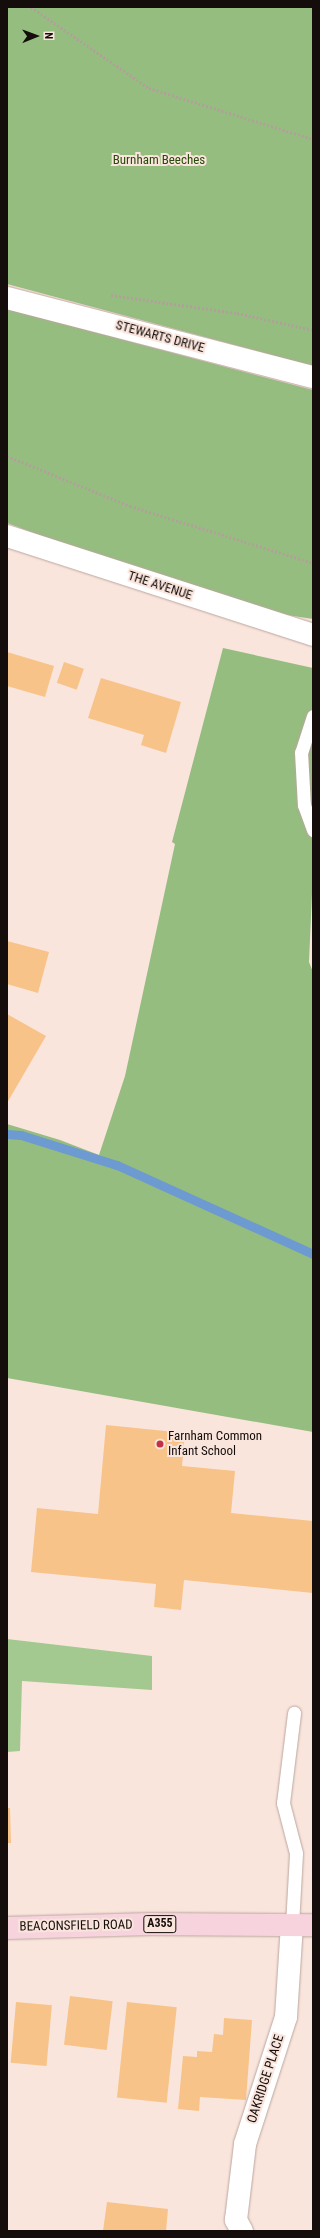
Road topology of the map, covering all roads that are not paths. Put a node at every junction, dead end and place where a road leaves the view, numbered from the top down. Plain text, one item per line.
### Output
1 (7, 298) edge
2 (313, 377) edge
3 (7, 536) edge
4 (313, 635) edge
5 (313, 716) edge
6 (313, 830) edge
7 (294, 1713) dead end
8 (303, 1925) edge
9 (7, 1928) edge
10 (242, 2231) edge

1 - 2 street, STEWARTS DRIVE
3 - 4 street, THE AVENUE
5 - 6 lane
7 - 8 lane
8 - 9 main road, BEACONSFIELD ROAD / A355
8 - 10 street, OAKRIDGE PLACE

